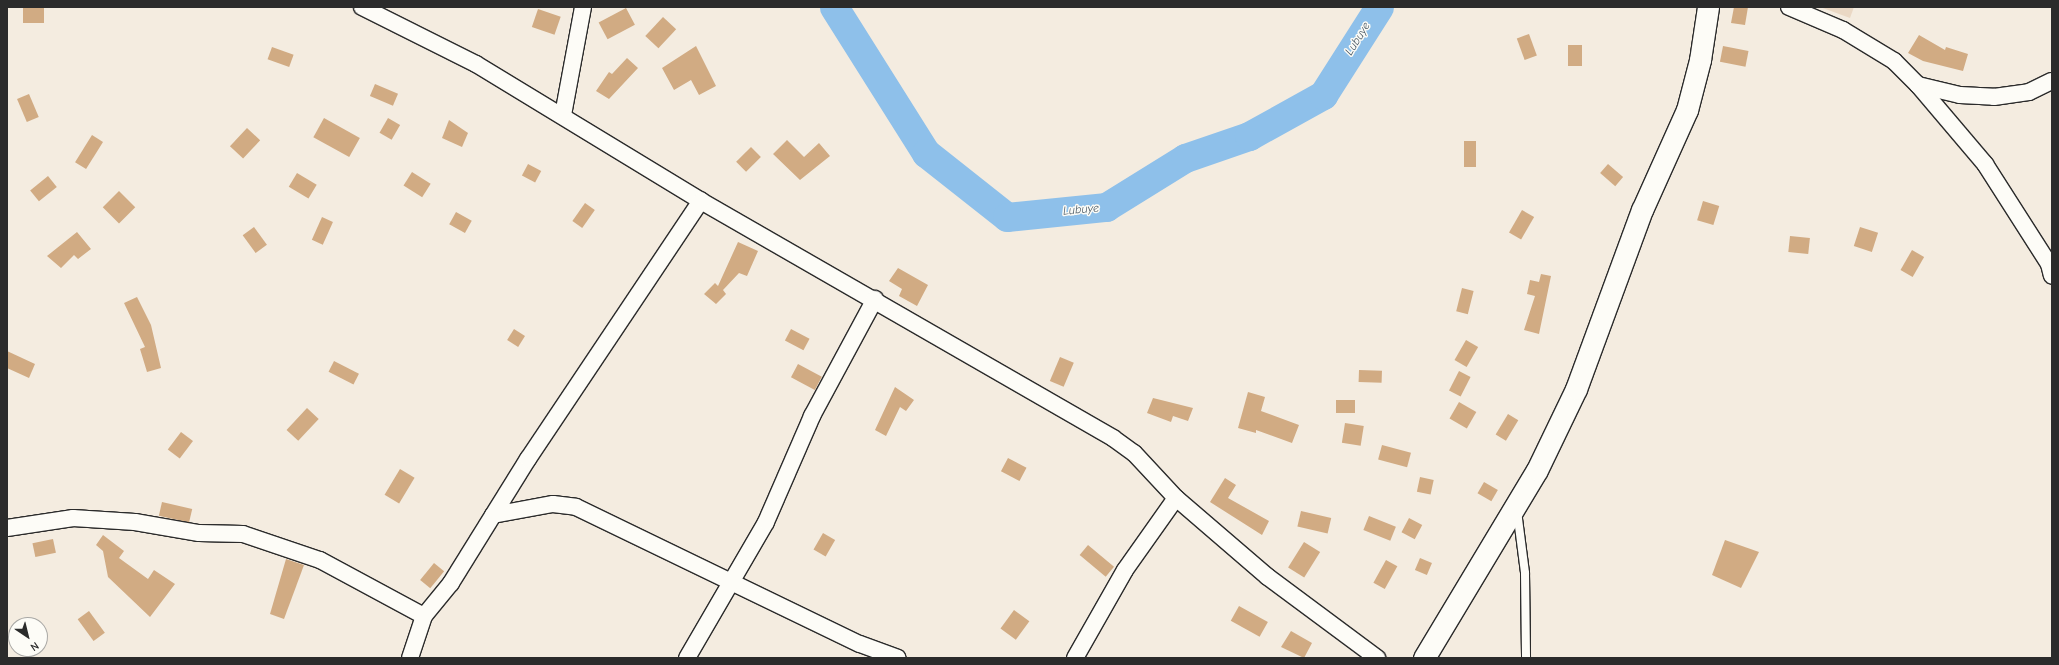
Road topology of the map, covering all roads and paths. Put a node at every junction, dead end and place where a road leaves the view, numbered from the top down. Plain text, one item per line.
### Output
1 (362, 7) edge
2 (583, 7) edge
3 (1708, 7) edge
4 (1789, 7) edge
5 (2052, 81) edge
6 (1918, 85) junction
7 (562, 115) junction
8 (701, 201) junction
9 (2052, 276) edge
10 (875, 299) junction
11 (1176, 498) junction
12 (1516, 506) junction
13 (493, 515) junction
14 (7, 528) edge
15 (732, 584) junction
16 (424, 616) junction
17 (410, 658) edge
18 (687, 658) edge
19 (898, 658) edge
20 (1075, 658) edge
21 (1377, 658) edge
22 (1424, 658) edge
23 (1526, 658) edge

1 - 7 street
2 - 7 street
3 - 12 street
4 - 6 street
5 - 6 street
6 - 9 street
7 - 8 street
8 - 10 street
8 - 13 street
10 - 11 street
10 - 15 street
11 - 20 street
11 - 21 street
12 - 22 street
12 - 23 lane
13 - 15 street
13 - 16 street
14 - 16 street
15 - 18 street
15 - 19 street
16 - 17 street

